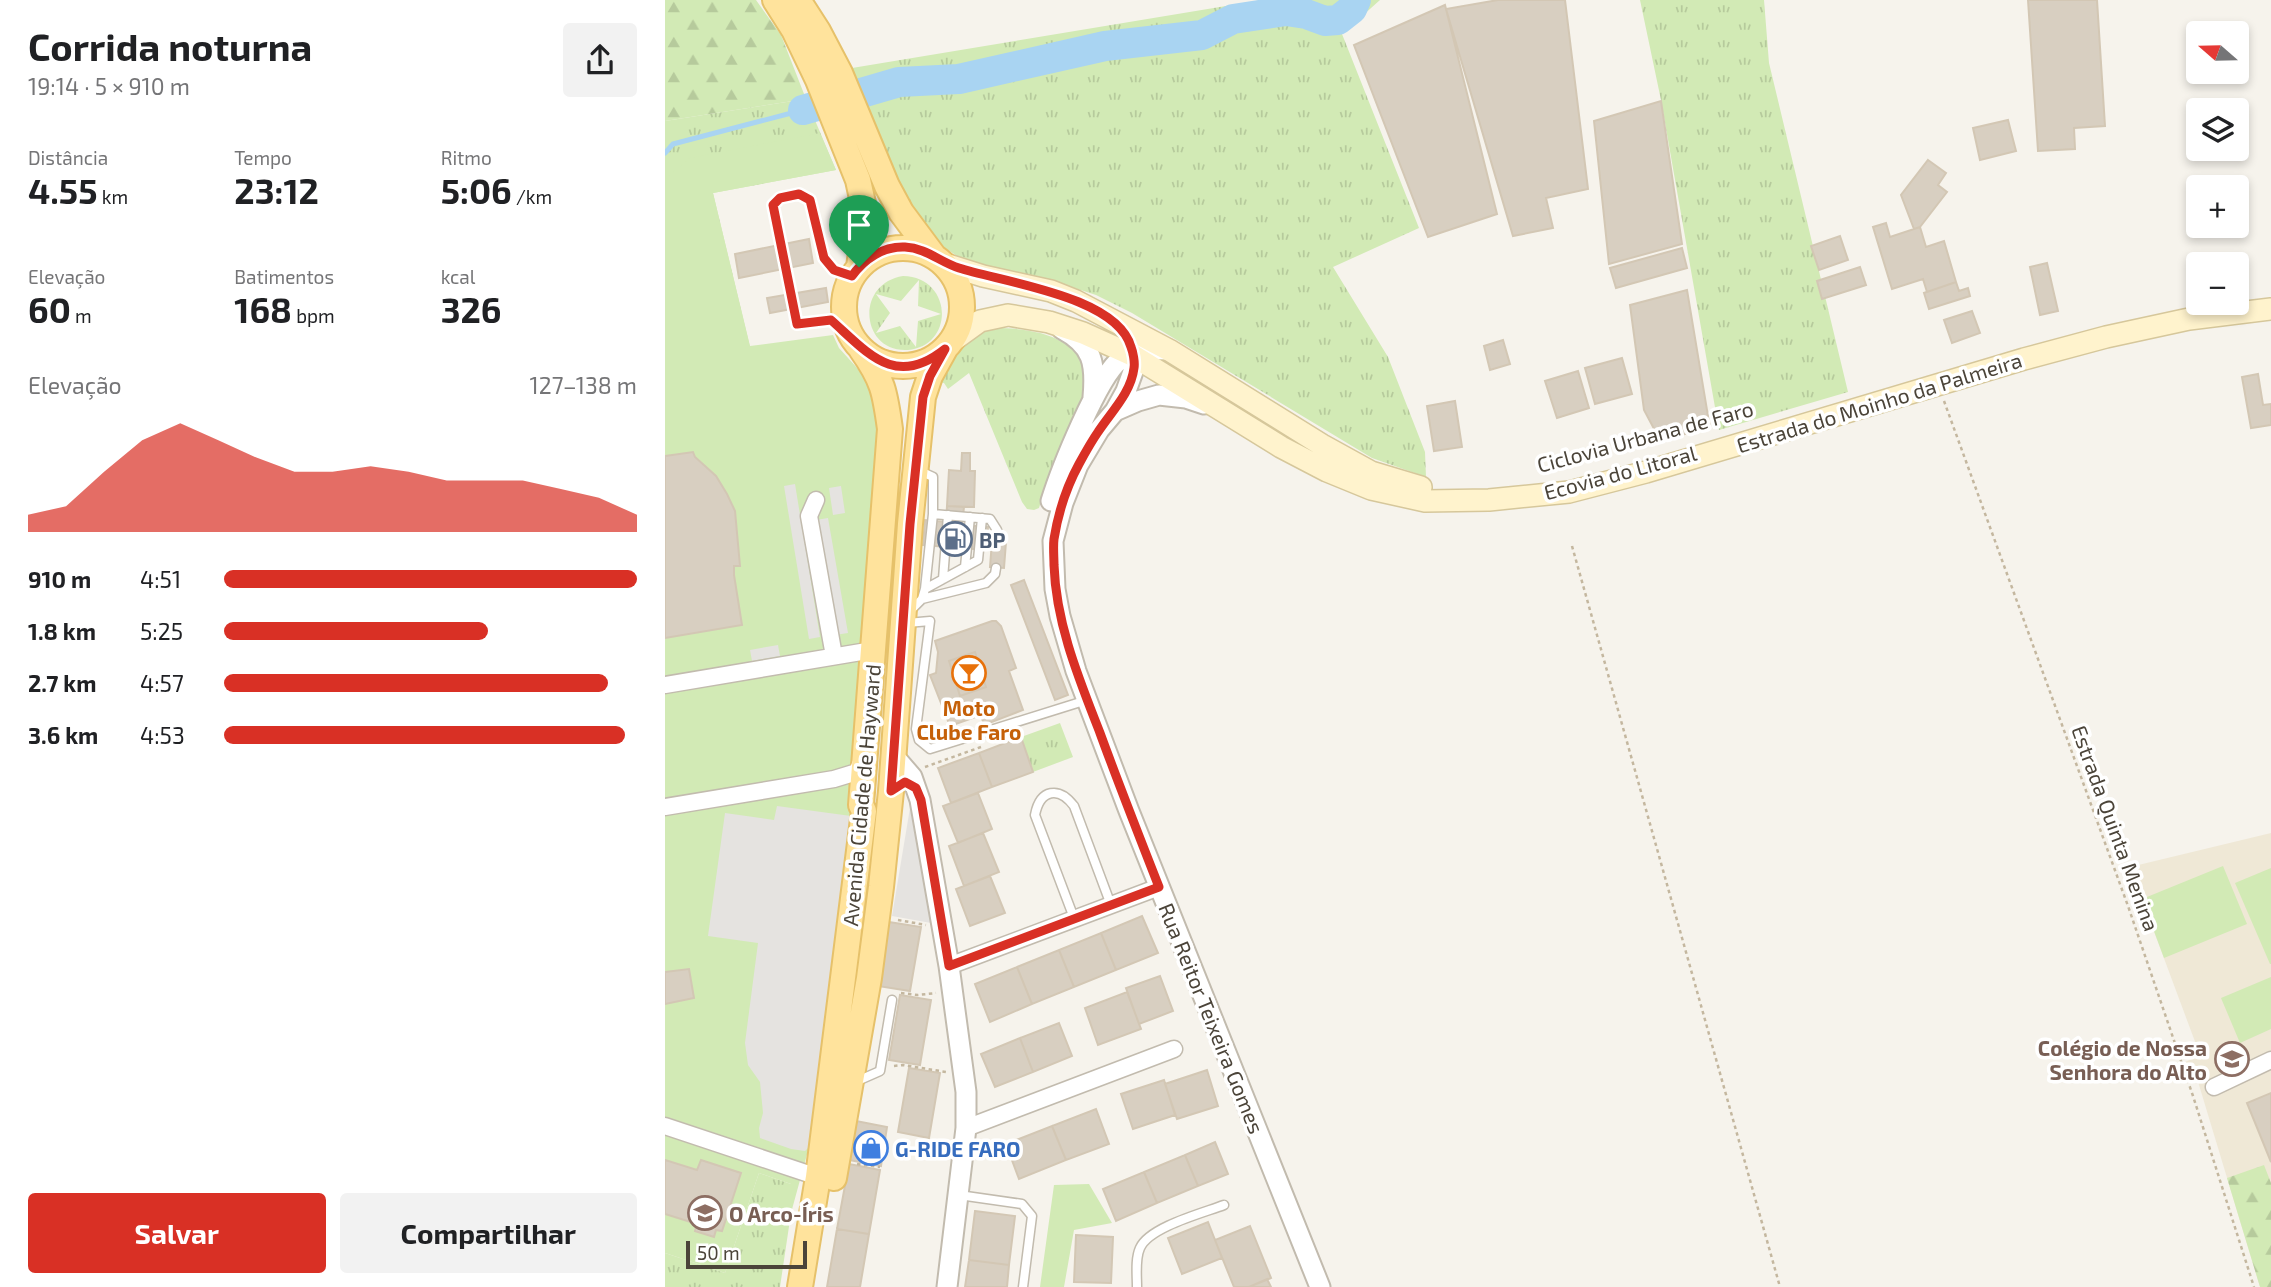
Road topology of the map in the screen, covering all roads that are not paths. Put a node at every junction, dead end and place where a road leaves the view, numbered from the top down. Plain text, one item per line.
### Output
1 (775, 0) edge
2 (798, 0) edge
3 (812, 0) edge
4 (829, 76) junction
5 (849, 124) junction
6 (939, 259) junction
7 (856, 272) junction
8 (2271, 309) edge
9 (1106, 317) junction
10 (1049, 322) junction
11 (858, 345) junction
12 (948, 346) junction
13 (1169, 350) junction
14 (1132, 355) junction
15 (1092, 401) junction
16 (1219, 408) junction
17 (1115, 411) junction
18 (916, 458) junction
19 (816, 500) dead end
20 (1489, 500) junction
21 (933, 514) junction
22 (948, 515) junction
23 (970, 517) junction
24 (982, 518) junction
25 (1000, 540) dead end
26 (965, 567) junction
27 (996, 568) dead end
28 (943, 579) junction
29 (925, 589) junction
30 (922, 598) junction
31 (904, 620) junction
32 (873, 650) junction
33 (834, 656) junction
34 (1076, 671) junction
35 (665, 685) edge
36 (1087, 700) junction
37 (866, 748) junction
38 (893, 755) junction
39 (834, 779) junction
40 (916, 788) junction
41 (891, 791) junction
42 (861, 805) junction
43 (665, 807) edge
44 (1159, 887) junction
45 (1111, 905) junction
46 (1074, 918) junction
47 (949, 966) junction
48 (892, 1000) dead end
49 (1174, 1049) dead end
50 (2271, 1060) edge
51 (849, 1085) junction
52 (2214, 1087) dead end
53 (665, 1126) edge
54 (966, 1128) junction
55 (818, 1177) junction
56 (958, 1195) junction
57 (1224, 1205) dead end
58 (800, 1287) edge
59 (817, 1287) edge
60 (947, 1287) edge
61 (1023, 1287) edge
62 (1137, 1287) edge
63 (1320, 1287) edge

1 - 4 main road
2 - 4 main road
3 - 4 street
4 - 5 main road
5 - 6 main road
5 - 7 main road
6 - 7 main road
6 - 9 main road, Estrada do Moinho da Palmeira
6 - 12 main road
7 - 11 main road
7 - 11 lane
8 - 20 main road, Estrada do Moinho da Palmeira
9 - 13 main road, Estrada do Moinho da Palmeira
9 - 14 street
10 - 12 main road, Estrada do Moinho da Palmeira
10 - 14 main road, Estrada do Moinho da Palmeira
10 - 15 street
11 - 12 main road
11 - 32 main road, Avenida Cidade de Hayward
12 - 18 main road, Avenida Cidade de Hayward
13 - 14 street
13 - 20 main road, Estrada do Moinho da Palmeira
14 - 15 street
14 - 16 main road, Estrada do Moinho da Palmeira
14 - 17 street
15 - 34 street
16 - 17 street
16 - 20 main road, Estrada do Moinho da Palmeira
17 - 34 street
18 - 21 lane
18 - 31 main road, Avenida Cidade de Hayward
19 - 33 street
21 - 22 lane
21 - 29 lane
22 - 23 lane
22 - 28 lane
23 - 24 lane
23 - 26 lane
24 - 25 lane
24 - 26 lane
26 - 28 lane
27 - 30 lane
28 - 29 lane
29 - 30 lane
30 - 31 lane
31 - 36 lane
31 - 38 main road, Avenida Cidade de Hayward
32 - 33 street
32 - 37 main road, Avenida Cidade de Hayward
33 - 35 street
34 - 36 street, Rua Reitor Teixeira Gomes
36 - 44 street, Rua Reitor Teixeira Gomes
37 - 39 street
37 - 42 main road, Avenida Cidade de Hayward
38 - 40 street
38 - 41 main road, Avenida Cidade de Hayward
39 - 42 street
39 - 43 street
40 - 41 street
40 - 47 street
41 - 51 main road, Avenida Cidade de Hayward
42 - 55 main road, Avenida Cidade de Hayward
44 - 45 street
44 - 63 street, Rua Reitor Teixeira Gomes
45 - 46 street
45 - 46 lane
46 - 47 street
47 - 54 street
48 - 51 lane
49 - 54 street
50 - 52 street
51 - 59 main road, Avenida Cidade de Hayward
53 - 55 street
54 - 56 street
55 - 58 main road, Avenida Cidade de Hayward
56 - 60 street
56 - 61 lane
57 - 62 lane

